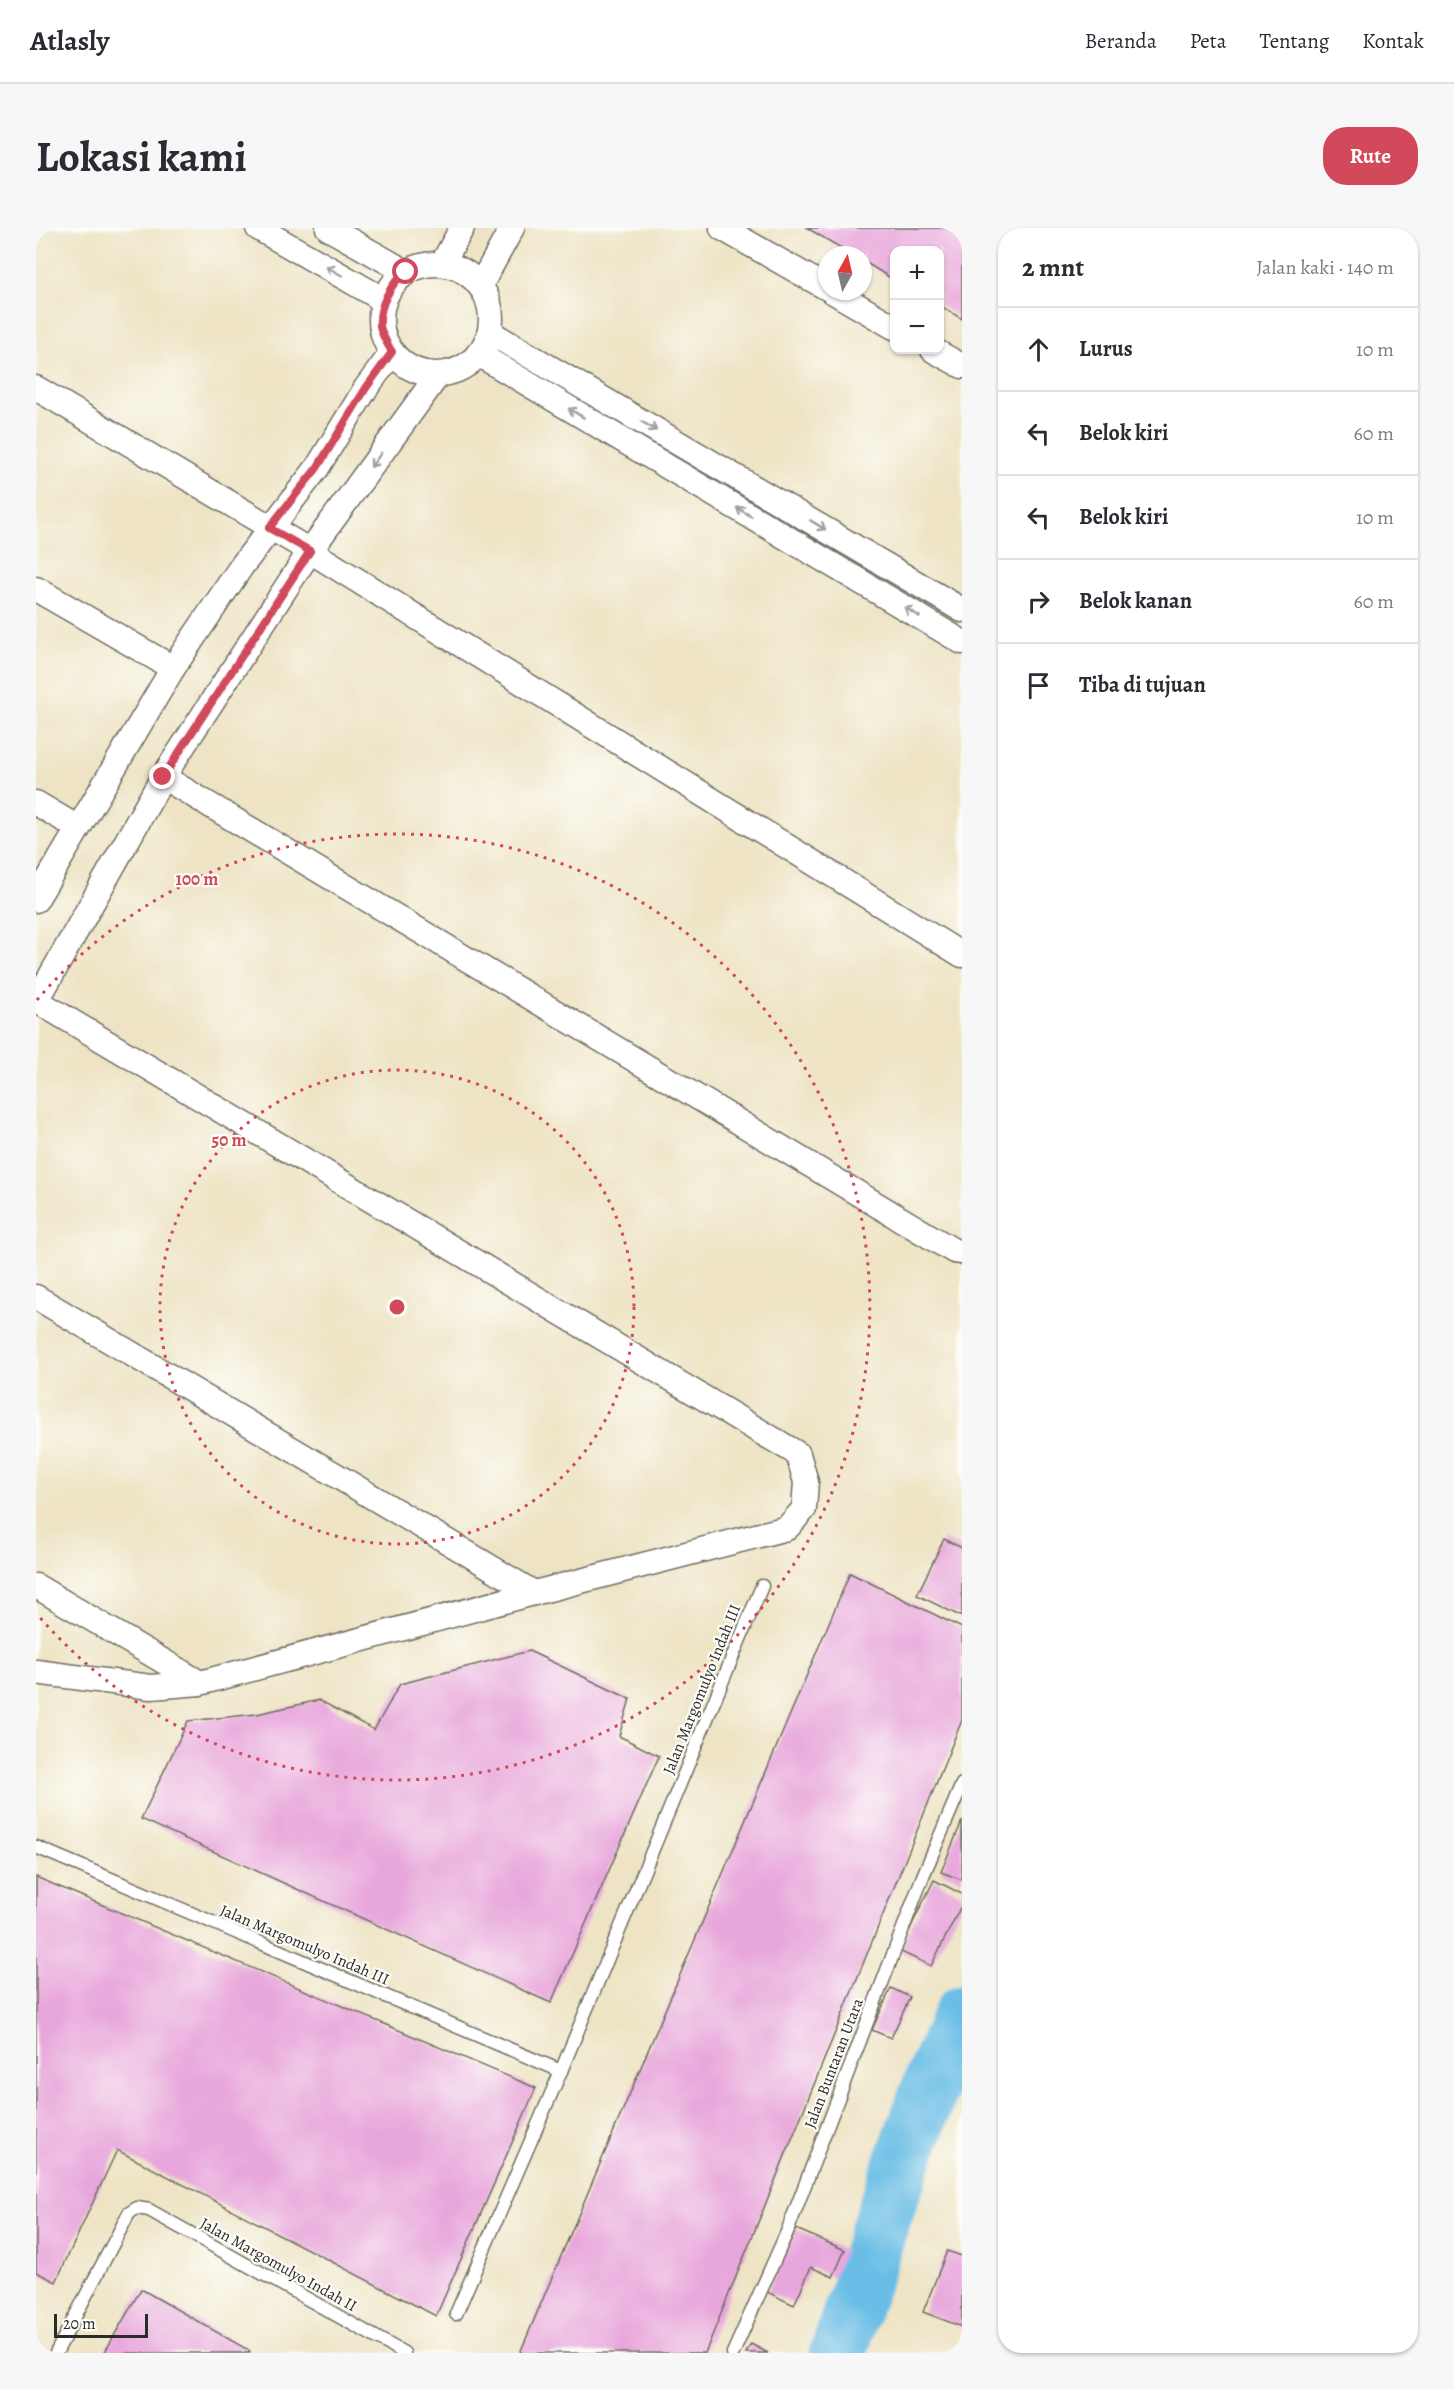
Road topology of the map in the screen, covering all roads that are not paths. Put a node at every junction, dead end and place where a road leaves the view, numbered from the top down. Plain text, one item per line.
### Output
1 (258, 228) edge
2 (328, 228) edge
3 (462, 228) edge
4 (512, 228) edge
5 (722, 228) edge
6 (442, 264) junction
7 (406, 272) junction
8 (818, 283) edge
9 (480, 286) junction
10 (384, 300) junction
11 (848, 300) edge
12 (890, 325) edge
13 (490, 333) junction
14 (392, 352) junction
15 (478, 354) junction
16 (940, 354) edge
17 (962, 366) edge
18 (438, 375) junction
19 (36, 388) edge
20 (269, 528) junction
21 (310, 551) junction
22 (36, 589) edge
23 (962, 610) edge
24 (962, 642) edge
25 (173, 668) junction
26 (163, 777) junction
27 (36, 803) edge
28 (78, 828) junction
29 (36, 900) edge
30 (962, 955) edge
31 (36, 1002) edge
32 (962, 1252) edge
33 (36, 1297) edge
34 (36, 1586) edge
35 (762, 1586) dead end
36 (534, 1593) junction
37 (36, 1672) edge
38 (200, 1683) junction
39 (962, 1784) edge
40 (36, 1848) edge
41 (561, 2071) junction
42 (456, 2314) dead end
43 (56, 2353) edge
44 (404, 2353) edge
45 (733, 2353) edge

10 -> 1 street
2 - 7 street
3 - 6 street
4 - 9 street
5 - 8 street
6 - 7 street
6 - 9 street
7 - 10 street
9 - 13 street
10 - 14 street
11 - 12 street
13 - 15 street
13 -> 23 street
14 - 18 street
14 - 20 street
15 - 18 street
24 -> 15 street
16 - 17 street
18 -> 21 street
19 - 20 street
20 - 21 street
20 - 25 street
21 - 26 street
21 - 30 street
22 - 25 street
25 - 28 street
26 - 31 street
26 - 32 street
27 - 28 street
28 - 29 street
31 - 36 street
33 - 36 street
34 - 38 street
35 - 41 lane, Jalan Margomulyo Indah III
36 - 38 street
37 - 38 street
39 - 45 lane, Jalan Buntaran Utara
40 - 41 lane, Jalan Margomulyo Indah III
41 - 42 lane, Jalan Margomulyo Indah III
43 - 44 lane, Jalan Margomulyo Indah II

